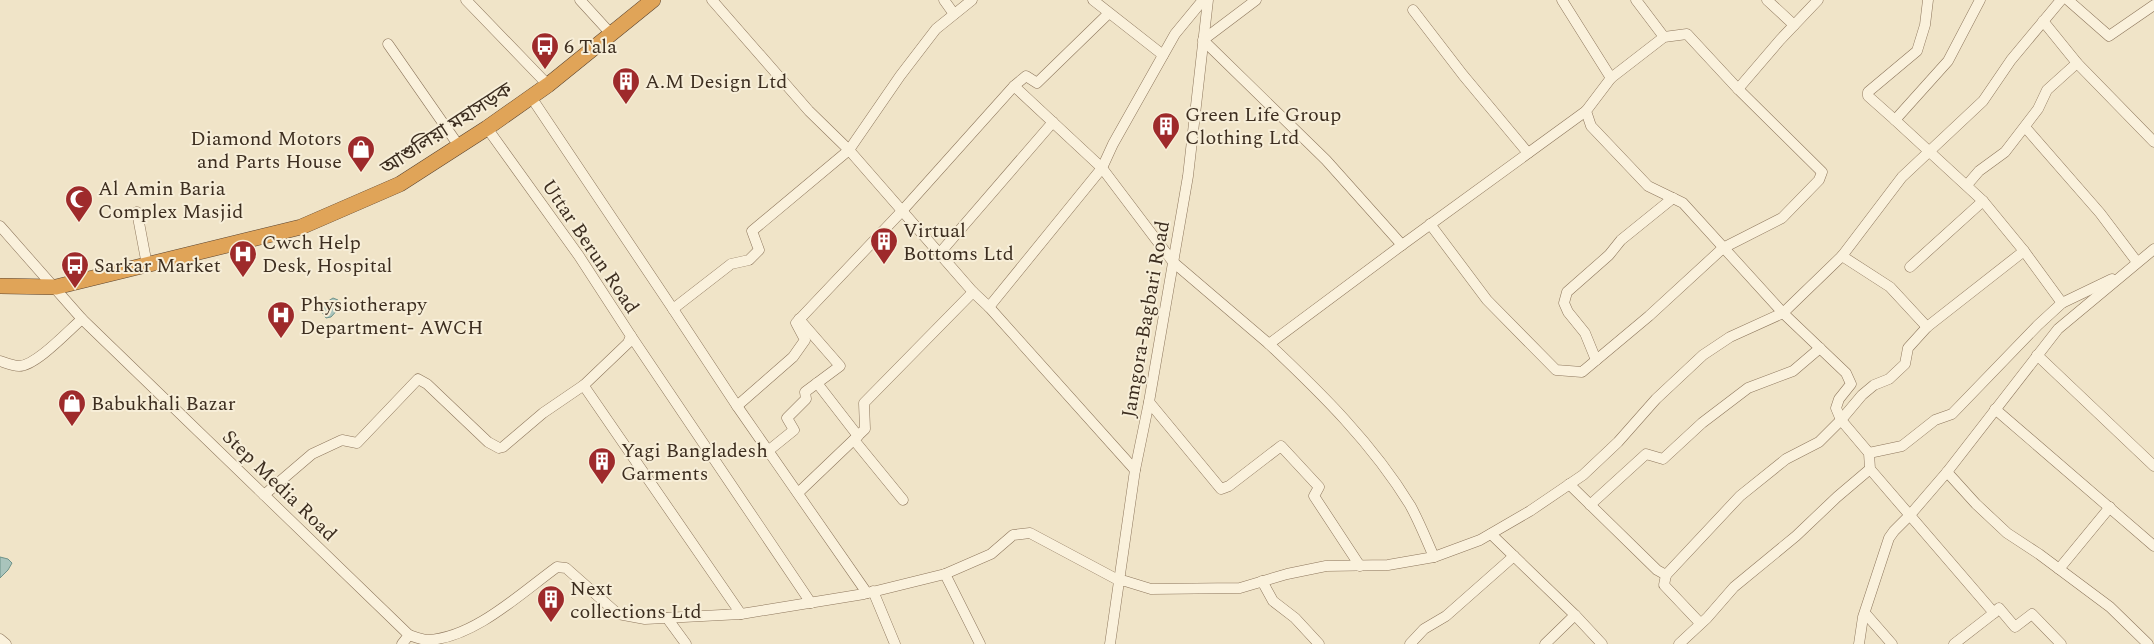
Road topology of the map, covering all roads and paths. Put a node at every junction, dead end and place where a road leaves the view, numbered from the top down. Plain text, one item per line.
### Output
1 (466, 0) edge
2 (580, 0) edge
3 (653, 0) edge
4 (712, 0) edge
5 (944, 0) edge
6 (972, 0) edge
7 (1093, 0) edge
8 (1203, 0) edge
9 (1208, 0) edge
10 (1256, 0) edge
11 (1562, 0) edge
12 (1636, 0) edge
13 (1767, 0) edge
14 (1818, 0) edge
15 (1928, 0) edge
16 (1980, 0) edge
17 (2061, 0) edge
18 (2068, 0) edge
19 (2154, 5) edge
20 (1413, 10) dead end
21 (954, 14) junction
22 (1108, 14) junction
23 (2043, 21) junction
24 (1794, 25) junction
25 (612, 35) junction
26 (1664, 37) junction
27 (1203, 40) junction
28 (388, 44) dead end
29 (1163, 55) junction
30 (2077, 63) junction
31 (1611, 78) junction
32 (548, 85) junction
33 (1014, 86) junction
34 (1738, 89) junction
35 (532, 97) junction
36 (1586, 111) junction
37 (1895, 120) junction
38 (1053, 122) junction
39 (2025, 127) junction
40 (487, 128) junction
41 (2154, 142) edge
42 (459, 146) junction
43 (849, 150) junction
44 (1930, 152) junction
45 (1528, 153) junction
46 (1102, 168) junction
47 (1967, 185) junction
48 (1673, 198) junction
49 (1983, 201) junction
50 (902, 211) junction
51 (137, 212) dead end
52 (1430, 224) junction
53 (0, 226) edge
54 (1402, 244) junction
55 (1722, 248) junction
56 (2154, 249) edge
57 (2024, 251) junction
58 (939, 254) junction
59 (1842, 256) junction
60 (1173, 262) junction
61 (2137, 262) junction
62 (147, 265) junction
63 (1910, 267) dead end
64 (2124, 273) junction
65 (0, 286) edge
66 (56, 288) junction
67 (974, 292) junction
68 (2062, 303) junction
69 (989, 307) junction
70 (673, 309) junction
71 (1783, 313) junction
72 (82, 319) junction
73 (799, 319) junction
74 (1927, 327) junction
75 (631, 336) junction
76 (1269, 344) junction
77 (1820, 348) junction
78 (2037, 355) junction
79 (1596, 360) junction
80 (0, 361) edge
81 (584, 384) junction
82 (817, 384) junction
83 (1149, 402) junction
84 (737, 406) junction
85 (1995, 409) junction
86 (1841, 420) junction
87 (856, 438) junction
88 (768, 451) junction
89 (1870, 453) junction
90 (2154, 466) edge
91 (1870, 469) junction
92 (1135, 470) junction
93 (1948, 472) junction
94 (1569, 484) junction
95 (798, 493) junction
96 (264, 495) junction
97 (903, 500) dead end
98 (1590, 505) junction
99 (2110, 507) junction
100 (1910, 516) junction
101 (1491, 534) junction
102 (2154, 546) edge
103 (1434, 556) junction
104 (1514, 556) junction
105 (1360, 566) junction
106 (2059, 569) junction
107 (945, 574) junction
108 (1666, 575) junction
109 (1120, 581) junction
110 (1262, 581) junction
111 (870, 592) junction
112 (811, 603) junction
113 (1865, 613) junction
114 (1994, 613) junction
115 (741, 614) junction
116 (1575, 615) junction
117 (667, 618) junction
118 (1700, 623) junction
119 (409, 636) junction
120 (0, 639) edge
121 (6, 644) edge
122 (402, 644) edge
123 (686, 644) edge
124 (895, 644) edge
125 (980, 644) edge
126 (1110, 644) edge
127 (1319, 644) edge
128 (1410, 644) edge
129 (1545, 644) edge
130 (1602, 644) edge
131 (1679, 644) edge
132 (1859, 644) edge
133 (1892, 644) edge
134 (1954, 644) edge
135 (2061, 644) edge
136 (2148, 644) edge

1 - 32 street
2 - 25 street
3 - 25 highway, আশুলিয়া মহাসড়ক
4 - 43 street
5 - 21 street
6 - 21 street
7 - 22 street
8 - 29 street
9 - 27 street, Jamgora-Bagbari Road
10 - 27 street
11 - 31 street
12 - 26 street
13 - 24 street
14 - 24 street
15 - 37 street
16 - 37 street
17 - 23 street
18 - 19 street
20 - 45 street
21 - 43 street
22 - 29 street
22 - 33 street
23 - 30 street
23 - 44 street
24 - 34 street
25 - 32 highway, আশুলিয়া মহাসড়ক
26 - 31 street
26 - 34 street
27 - 54 street
27 - 60 street, Jamgora-Bagbari Road
28 - 42 street
29 - 46 street
30 - 39 street
30 - 41 street
31 - 36 street
32 - 35 highway, আশুলিয়া মহাসড়ক
33 - 38 street
33 - 50 street
34 - 55 street
35 - 40 highway, আশুলিয়া মহাসড়ক
35 - 70 street
36 - 45 street
36 - 48 street
37 - 44 street
38 - 46 street
38 - 58 street
39 - 47 street
39 - 61 street
40 - 42 highway, আশুলিয়া মহাসড়ক
40 - 75 street, Uttar Berun Road
42 - 62 highway, আশুলিয়া মহাসড়ক
43 - 50 street
43 - 70 street
44 - 47 street
44 - 59 street
45 - 52 street
46 - 60 street
46 - 69 street
47 - 49 street
48 - 55 street
48 - 79 street
49 - 57 street
49 - 63 street
50 - 58 street
50 - 73 street
51 - 62 street
52 - 54 street
52 - 79 street
53 - 66 street, Step Media Road
54 - 76 street
55 - 71 street
55 - 79 street
56 - 61 street
57 - 68 street
57 - 74 street
58 - 67 street
59 - 71 street
59 - 74 street
60 - 76 street
60 - 83 street, Jamgora-Bagbari Road
61 - 64 street
62 - 66 highway, আশুলিয়া মহাসড়ক
64 - 68 street
64 - 78 street
65 - 66 highway, আশুলিয়া মহাসড়ক
66 - 72 street, Step Media Road
67 - 69 street
67 - 87 street
68 - 89 street
69 - 92 street
70 - 84 street
71 - 77 street
71 - 94 street
72 - 80 street
72 - 96 street, Step Media Road
73 - 82 street
73 - 84 street
74 - 86 street
75 - 81 street, Uttar Berun Road
75 - 112 street
76 - 103 street
77 - 86 street
77 - 98 street
78 - 85 street
78 - 90 street
81 - 96 street, Uttar Berun Road
81 - 115 street
82 - 87 street
82 - 88 street
83 - 92 street, Jamgora-Bagbari Road
83 - 105 street
84 - 88 street
85 - 93 street
85 - 99 street
86 - 89 street
86 - 108 street
87 - 95 street
87 - 97 street
88 - 95 street
89 - 91 street
91 - 100 street
91 - 118 street
92 - 109 street, Jamgora-Bagbari Road
93 - 100 street
93 - 106 street
94 - 98 street
94 - 101 street
95 - 111 street
96 - 119 street, Step Media Road
98 - 108 street
99 - 102 street
99 - 106 street
100 - 113 street
100 - 114 street
101 - 103 street
101 - 104 street
103 - 105 street
104 - 116 street
104 - 128 street
105 - 110 street
106 - 136 street
107 - 109 street
107 - 111 street
107 - 125 street
108 - 118 street
109 - 110 street
109 - 126 street, Jamgora-Bagbari Road
110 - 127 street
111 - 112 street
111 - 124 street
112 - 115 street
113 - 132 street
113 - 133 street
114 - 134 street
114 - 135 street
115 - 117 street
116 - 129 street
116 - 130 street
117 - 119 street
117 - 123 street
118 - 131 street
119 - 122 street
120 - 121 street

